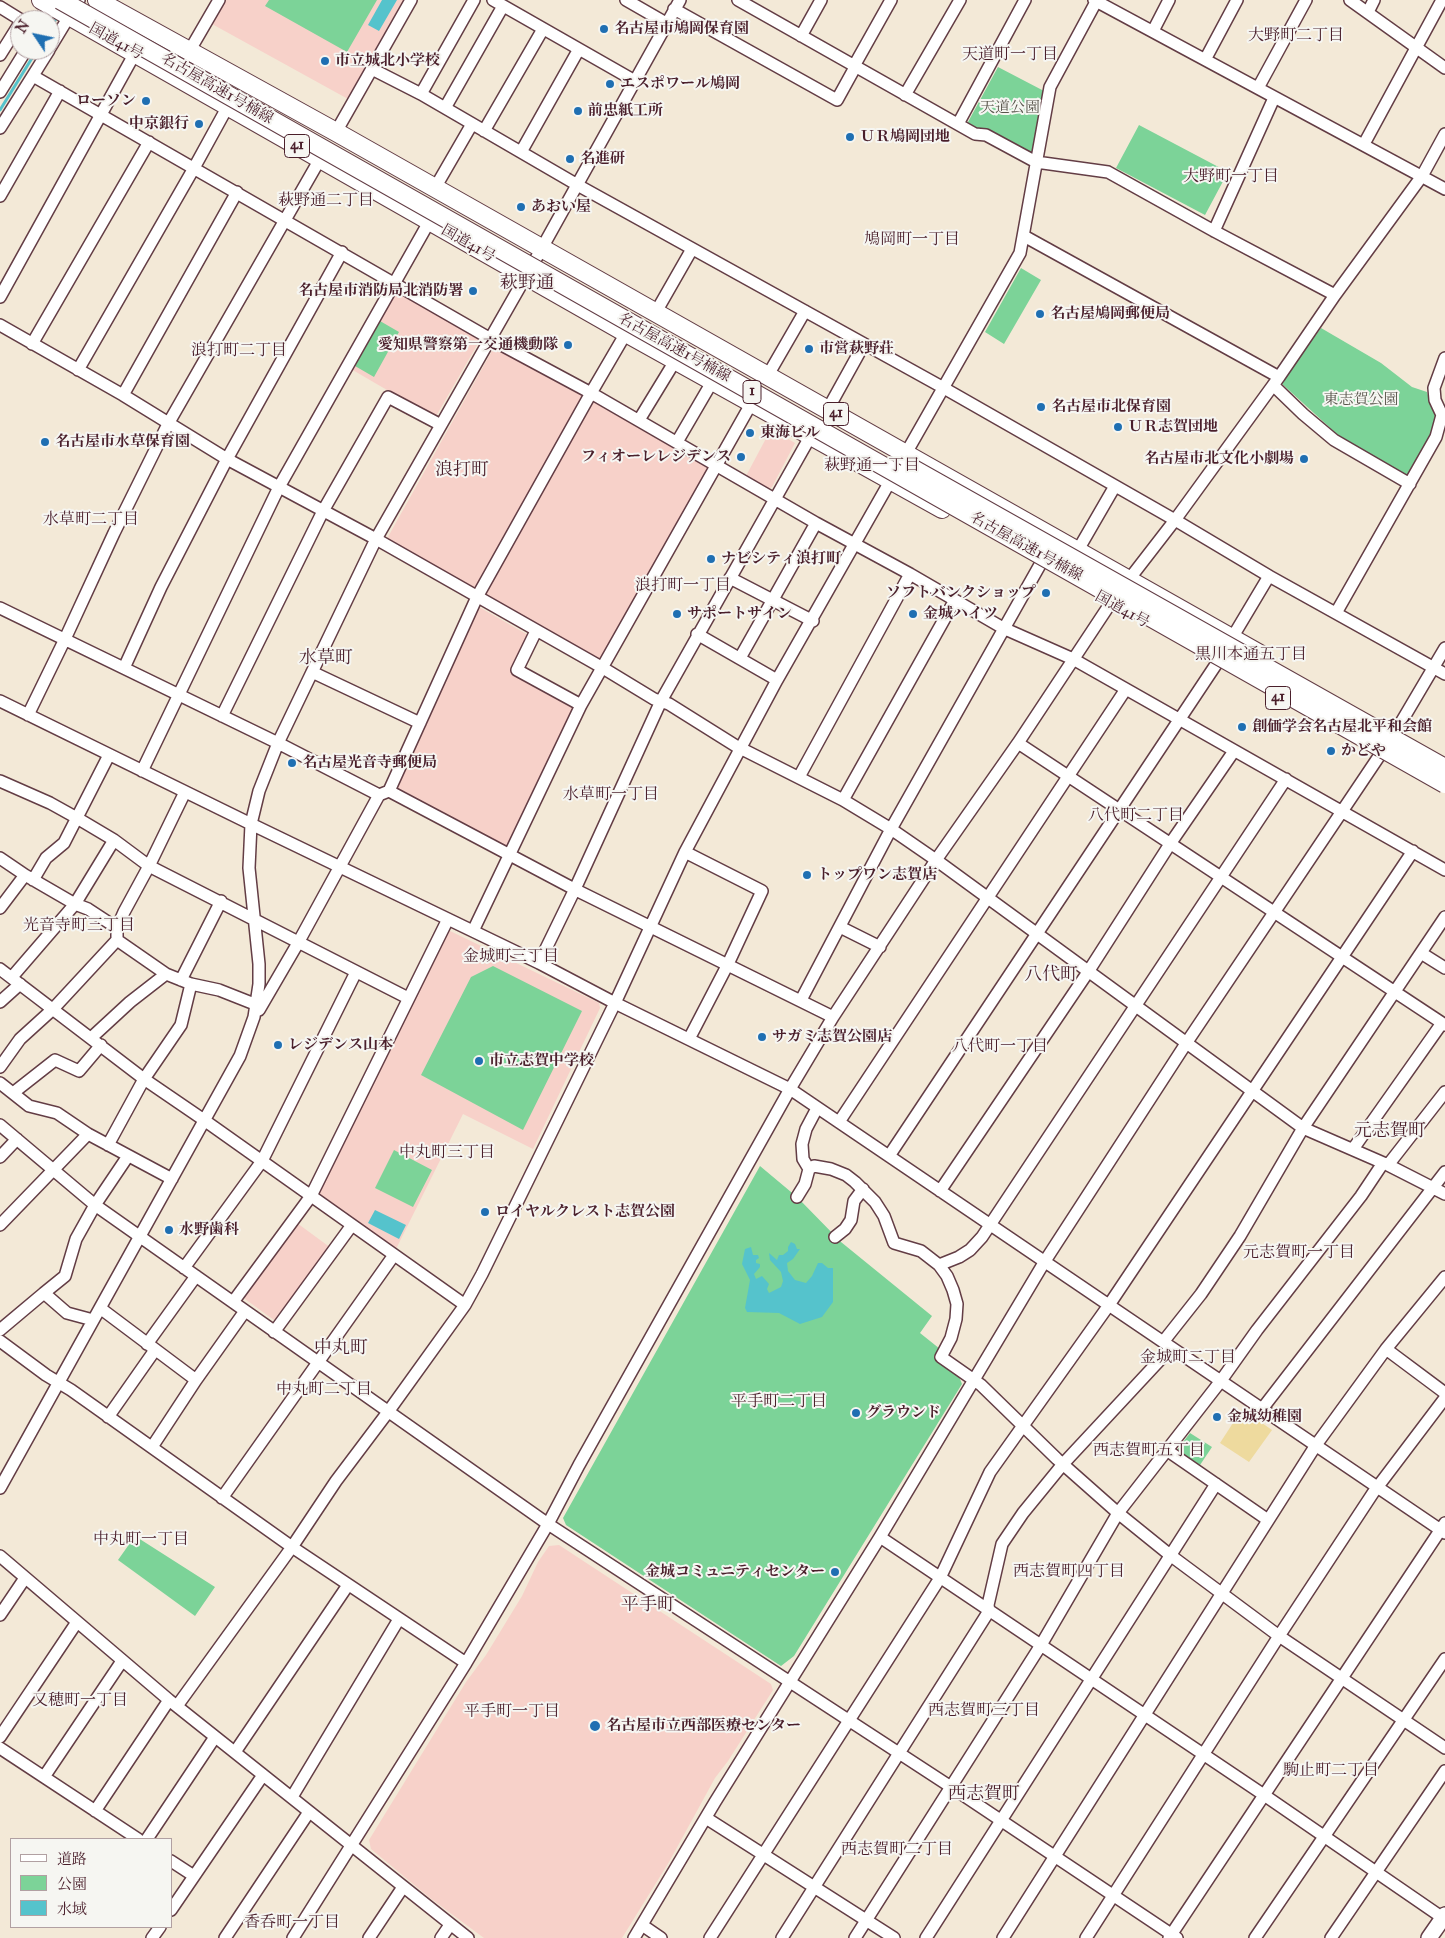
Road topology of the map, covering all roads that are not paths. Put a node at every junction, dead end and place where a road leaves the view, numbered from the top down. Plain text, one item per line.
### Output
1 (97, 0) edge
2 (219, 0) edge
3 (411, 0) edge
4 (474, 0) edge
5 (626, 0) edge
6 (738, 0) edge
7 (821, 0) edge
8 (891, 0) edge
9 (960, 0) edge
10 (1025, 0) edge
11 (1096, 0) edge
12 (1169, 0) edge
13 (1237, 0) edge
14 (1306, 0) edge
15 (1350, 0) edge
16 (1374, 0) edge
17 (1442, 0) edge
18 (498, 3) edge
19 (752, 4) edge
20 (677, 5) edge
21 (50, 7) edge
22 (72, 11) edge
23 (1368, 12) junction
24 (666, 23) junction
25 (543, 29) junction
26 (60, 31) edge
27 (1153, 31) junction
28 (801, 36) junction
29 (10, 38) edge
30 (1416, 47) junction
31 (579, 49) junction
32 (190, 50) junction
33 (135, 53) junction
34 (0, 55) edge
35 (1206, 58) junction
36 (20, 60) edge
37 (42, 60) edge
38 (854, 66) junction
39 (1445, 68) edge
40 (372, 69) junction
41 (33, 76) junction
42 (634, 81) junction
43 (1258, 88) junction
44 (0, 92) edge
45 (60, 92) junction
46 (421, 94) junction
47 (905, 95) junction
48 (1274, 98) junction
49 (228, 106) junction
50 (445, 108) junction
51 (102, 115) junction
52 (472, 124) junction
53 (958, 124) junction
54 (0, 128) edge
55 (484, 131) junction
56 (336, 132) junction
57 (1445, 134) edge
58 (149, 142) junction
59 (1364, 144) junction
60 (520, 152) junction
61 (320, 160) junction
62 (1036, 162) junction
63 (194, 168) junction
64 (1422, 176) junction
65 (576, 185) junction
66 (434, 188) junction
67 (1445, 189) edge
68 (238, 192) junction
69 (0, 196) edge
70 (285, 219) junction
71 (429, 222) junction
72 (1214, 231) junction
73 (1024, 236) junction
74 (542, 248) junction
75 (692, 249) junction
76 (342, 252) junction
77 (526, 276) junction
78 (393, 283) junction
79 (1335, 295) junction
80 (0, 297) edge
81 (805, 311) junction
82 (656, 312) junction
83 (0, 326) edge
84 (626, 333) junction
85 (490, 338) junction
86 (32, 344) junction
87 (864, 344) junction
88 (1445, 358) edge
89 (675, 361) junction
90 (78, 370) junction
91 (768, 375) junction
92 (1276, 381) junction
93 (712, 382) junction
94 (942, 387) junction
95 (591, 393) junction
96 (123, 395) junction
97 (751, 404) junction
98 (828, 409) junction
99 (639, 420) junction
100 (168, 424) junction
101 (441, 425) junction
102 (810, 437) junction
103 (1441, 440) edge
104 (677, 442) junction
105 (906, 453) junction
106 (227, 459) junction
107 (716, 465) junction
108 (890, 481) junction
109 (1410, 484) junction
110 (1115, 486) junction
111 (279, 487) junction
112 (775, 499) junction
113 (323, 510) junction
114 (1175, 520) junction
115 (816, 523) junction
116 (376, 540) junction
117 (855, 544) junction
118 (1078, 550) junction
119 (1041, 564) junction
120 (910, 574) junction
121 (1269, 576) junction
122 (730, 578) junction
123 (1130, 580) junction
124 (477, 597) junction
125 (772, 600) junction
126 (955, 600) junction
127 (1110, 604) junction
128 (0, 608) edge
129 (1336, 613) junction
130 (812, 621) junction
131 (1003, 628) junction
132 (536, 631) junction
133 (697, 634) junction
134 (1232, 638) junction
135 (65, 639) junction
136 (1445, 648) edge
137 (740, 658) junction
138 (1073, 659) junction
139 (1217, 663) junction
140 (124, 668) junction
141 (603, 668) junction
142 (1434, 668) junction
143 (312, 672) junction
144 (1445, 674) edge
145 (777, 680) junction
146 (1126, 689) junction
147 (178, 695) junction
148 (0, 701) edge
149 (661, 701) junction
150 (582, 705) junction
151 (28, 715) junction
152 (222, 716) junction
153 (1180, 720) junction
154 (420, 724) junction
155 (1396, 732) junction
156 (278, 743) junction
157 (1018, 743) junction
158 (742, 748) junction
159 (1234, 751) junction
160 (109, 755) junction
161 (1379, 756) junction
162 (1445, 760) edge
163 (1445, 768) edge
164 (142, 771) junction
165 (1069, 776) junction
166 (799, 777) junction
167 (1286, 779) junction
168 (0, 781) edge
169 (1445, 784) edge
170 (185, 792) junction
171 (384, 793) junction
172 (1445, 793) edge
173 (843, 800) junction
174 (1119, 811) junction
175 (1343, 812) junction
176 (77, 818) junction
177 (251, 824) junction
178 (891, 829) junction
179 (114, 840) junction
180 (1170, 844) junction
181 (1413, 851) junction
182 (685, 852) junction
183 (509, 854) junction
184 (0, 858) edge
185 (936, 860) junction
186 (149, 866) junction
187 (340, 867) junction
188 (1445, 870) edge
189 (29, 877) junction
190 (1220, 878) junction
191 (574, 889) junction
192 (988, 898) junction
193 (221, 901) junction
194 (74, 904) junction
195 (0, 908) edge
196 (1275, 913) junction
197 (1445, 917) edge
198 (448, 919) junction
199 (255, 921) junction
200 (650, 926) junction
201 (840, 927) junction
202 (117, 928) junction
203 (473, 931) junction
204 (1037, 935) junction
205 (117, 940) junction
206 (298, 942) junction
207 (880, 948) junction
208 (1421, 953) junction
209 (1343, 957) junction
210 (539, 962) junction
211 (728, 964) junction
212 (0, 968) edge
213 (1445, 968) edge
214 (356, 972) junction
215 (1088, 972) junction
216 (166, 974) junction
217 (16, 981) junction
218 (186, 982) junction
219 (1394, 992) junction
220 (408, 998) junction
221 (802, 1000) junction
222 (0, 1002) edge
223 (614, 1003) junction
224 (257, 1005) junction
225 (1136, 1005) junction
226 (53, 1009) junction
227 (254, 1017) junction
228 (833, 1017) junction
229 (1443, 1020) edge
230 (689, 1038) junction
231 (96, 1041) junction
232 (1188, 1042) junction
233 (0, 1067) edge
234 (144, 1079) junction
235 (0, 1083) edge
236 (790, 1089) junction
237 (1253, 1091) junction
238 (1445, 1092) edge
239 (13, 1093) junction
240 (815, 1112) dead end
241 (204, 1120) junction
242 (839, 1122) junction
243 (0, 1124) edge
244 (1303, 1128) junction
245 (88, 1134) junction
246 (17, 1139) junction
247 (108, 1145) junction
248 (1353, 1149) junction
249 (128, 1156) junction
250 (889, 1156) junction
251 (0, 1158) edge
252 (262, 1161) junction
253 (1385, 1164) junction
254 (809, 1168) junction
255 (53, 1169) junction
256 (1445, 1172) edge
257 (172, 1179) junction
258 (1433, 1187) junction
259 (863, 1188) junction
260 (940, 1191) junction
261 (1445, 1194) edge
262 (311, 1196) junction
263 (797, 1197) dead end
264 (95, 1204) junction
265 (0, 1225) edge
266 (352, 1225) junction
267 (990, 1225) junction
268 (140, 1236) junction
269 (835, 1237) dead end
270 (394, 1255) junction
271 (1045, 1261) junction
272 (938, 1265) junction
273 (184, 1268) junction
274 (196, 1276) junction
275 (1445, 1277) edge
276 (44, 1293) junction
277 (233, 1302) junction
278 (464, 1305) junction
279 (1109, 1305) junction
280 (100, 1308) junction
281 (245, 1311) junction
282 (93, 1320) junction
283 (0, 1330) edge
284 (274, 1332) junction
285 (1, 1345) edge
286 (1167, 1345) junction
287 (151, 1347) junction
288 (1386, 1350) junction
289 (318, 1363) junction
290 (196, 1380) junction
291 (974, 1380) junction
292 (58, 1382) junction
293 (1220, 1382) junction
294 (1445, 1392) edge
295 (1445, 1398) edge
296 (1262, 1409) junction
297 (388, 1412) junction
298 (108, 1417) junction
299 (1024, 1426) junction
300 (1316, 1445) junction
301 (152, 1448) junction
302 (1168, 1451) junction
303 (1063, 1464) junction
304 (1216, 1484) junction
305 (1378, 1487) junction
306 (0, 1488) edge
307 (222, 1498) junction
308 (1118, 1513) junction
309 (1268, 1520) junction
310 (548, 1524) junction
311 (1443, 1529) edge
312 (880, 1537) junction
313 (292, 1547) junction
314 (1170, 1555) junction
315 (0, 1556) edge
316 (25, 1578) junction
317 (940, 1578) junction
318 (348, 1585) junction
319 (1221, 1594) junction
320 (990, 1611) junction
321 (0, 1615) edge
322 (399, 1619) junction
323 (77, 1622) junction
324 (1279, 1636) junction
325 (1041, 1646) junction
326 (1445, 1659) edge
327 (122, 1661) junction
328 (466, 1662) junction
329 (1342, 1678) junction
330 (1091, 1679) junction
331 (791, 1682) junction
332 (173, 1703) junction
333 (1144, 1716) junction
334 (848, 1720) junction
335 (1403, 1720) junction
336 (0, 1737) edge
337 (215, 1737) junction
338 (0, 1748) edge
339 (1445, 1748) edge
340 (235, 1752) junction
341 (900, 1753) junction
342 (1203, 1755) junction
343 (1445, 1772) edge
344 (262, 1775) junction
345 (44, 1777) junction
346 (951, 1787) junction
347 (1264, 1795) junction
348 (292, 1797) junction
349 (95, 1811) junction
350 (309, 1812) junction
351 (706, 1818) junction
352 (1001, 1820) junction
353 (1324, 1836) junction
354 (136, 1838) edge
355 (148, 1838) edge
356 (352, 1845) junction
357 (763, 1855) junction
358 (1056, 1856) junction
359 (172, 1863) edge
360 (1376, 1872) junction
361 (194, 1876) junction
362 (403, 1887) junction
363 (814, 1887) junction
364 (1114, 1895) junction
365 (172, 1909) edge
366 (1444, 1916) edge
367 (866, 1920) junction
368 (450, 1925) junction
369 (642, 1925) junction
370 (1172, 1937) edge
371 (225, 1938) edge
372 (293, 1938) edge
373 (369, 1938) edge
374 (441, 1938) edge
375 (468, 1938) edge
376 (634, 1938) edge
377 (661, 1938) edge
378 (710, 1938) edge
379 (782, 1938) edge
380 (855, 1938) edge
381 (894, 1938) edge
382 (926, 1938) edge
383 (1003, 1938) edge
384 (1086, 1938) edge
385 (1255, 1938) edge
386 (1331, 1938) edge
387 (1430, 1938) edge

1 - 32 highway, 国道41号 / 41
2 - 32 street
3 - 40 street
4 - 46 street
5 - 24 street
6 - 19 street
7 - 28 street
8 - 38 street
9 - 47 street
10 - 53 street
11 - 27 street
11 - 62 street
12 - 27 street
13 - 35 street
14 - 43 street
15 - 23 street
16 - 23 street
17 - 30 street
18 - 25 street
18 - 50 street
19 - 28 street
20 - 24 street
20 - 38 street
21 - 22 highway, 国道41号 / 41
21 - 169 highway, 名古屋高速1号楠線 / 1, bridge
22 - 26 street
22 - 33 highway, 国道41号 / 41
22 - 163 highway, 名古屋高速1号楠線 / 1, bridge
23 - 30 street
24 - 42 street
25 - 31 street
25 - 55 street
27 - 35 street
28 - 38 street
29 - 34 street
30 - 39 street
30 - 59 street
31 - 42 street
31 - 60 street
32 - 56 highway, 国道41号 / 41
33 - 49 highway, 国道41号 / 41
33 - 51 street
35 - 43 street
36 - 44 street
37 - 41 street
38 - 47 street
40 - 46 street
40 - 56 street
41 - 45 street
41 - 54 street
42 - 65 street
43 - 48 street
45 - 51 street
45 - 69 street
46 - 50 street
47 - 53 street
48 - 59 street
48 - 72 street
49 - 61 highway, 国道41号 / 41
49 - 63 street
50 - 52 street
51 - 58 street
51 - 80 street
52 - 55 street
52 - 66 street
53 - 62 street
55 - 60 street
56 - 66 highway, 国道41号 / 41
57 - 64 street
58 - 63 street
58 - 86 street
59 - 64 street
60 - 65 street
61 - 70 street
61 - 71 highway, 国道41号 / 41
62 - 72 street
62 - 73 street
63 - 68 street
63 - 90 street
64 - 67 street
64 - 79 street
65 - 74 street
65 - 75 street
66 - 74 highway, 国道41号 / 41
68 - 70 street
68 - 96 street
70 - 76 street
70 - 100 street
71 - 77 highway, 国道41号 / 41
71 - 78 street
72 - 79 street
73 - 92 street
73 - 94 street
74 - 77 street
74 - 82 highway, 国道41号 / 41
75 - 81 street
75 - 82 street
76 - 78 street
76 - 106 street
77 - 84 highway, 国道41号 / 41
77 - 85 street
78 - 85 street
78 - 111 street
79 - 92 street
81 - 87 street
81 - 91 street
82 - 91 highway, 国道41号 / 41
83 - 86 street
84 - 89 highway, 国道41号 / 41
84 - 95 street
85 - 95 street
85 - 101 street
86 - 90 street
87 - 94 street
87 - 98 street
88 - 103 street
89 - 93 highway, 国道41号 / 41
89 - 99 street
90 - 96 street
91 - 98 highway, 国道41号 / 41
92 - 109 street
92 - 114 street
93 - 97 highway, 国道41号 / 41
93 - 104 street
94 - 105 street
94 - 110 street
95 - 99 street
95 - 124 street
96 - 100 street
97 - 102 highway, 国道41号 / 41
97 - 107 street
98 - 105 highway, 国道41号 / 41
99 - 104 street
100 - 106 street
100 - 135 street
101 - 113 street
101 - 116 street
102 - 108 highway, 国道41号 / 41
102 - 112 street
103 - 109 street
104 - 107 street
105 - 108 street
105 - 118 highway, 国道41号 / 41
106 - 111 street
106 - 140 street
107 - 112 street
107 - 141 street
108 - 117 street
108 - 119 highway, 国道41号 / 41
109 - 129 street
110 - 114 street
110 - 118 street
111 - 113 street
111 - 147 street
112 - 115 street
112 - 122 street
113 - 116 street
113 - 152 street
114 - 121 street
114 - 123 street
115 - 117 street
115 - 125 street
116 - 124 street
116 - 143 street
117 - 120 street
117 - 130 street
118 - 123 highway, 国道41号 / 41
119 - 127 highway, 国道41号 / 41
119 - 131 street
120 - 126 street
120 - 166 street
121 - 129 street
121 - 134 street
122 - 125 street
122 - 133 street
123 - 127 street
123 - 134 highway, 国道41号 / 41
124 - 132 street
124 - 154 street
125 - 130 street
125 - 137 street
126 - 131 street
126 - 173 street
127 - 138 street
127 - 139 highway, 国道41号 / 41
128 - 135 street
129 - 142 street
130 - 145 street
131 - 138 street
131 - 178 street
132 - 141 street
132 - 150 street
133 - 137 street
133 - 149 street
134 - 155 highway, 国道41号 / 41
135 - 140 street
135 - 151 street
136 - 142 street
137 - 145 street
138 - 146 street
138 - 157 street
139 - 153 street
139 - 161 highway, 国道41号 / 41
140 - 147 street
141 - 149 street
141 - 150 street
142 - 144 street
142 - 155 street
143 - 154 street
143 - 156 street
145 - 158 street
146 - 153 street
146 - 165 street
147 - 152 street
147 - 164 street
148 - 151 street
149 - 158 street
149 - 191 street
150 - 183 street
151 - 160 street
152 - 156 street
153 - 159 street
153 - 174 street
154 - 171 street
155 - 161 street
155 - 162 highway, 国道41号 / 41
156 - 171 street
156 - 177 street
157 - 165 street
157 - 185 street
158 - 166 street
158 - 182 street
159 - 167 street
159 - 180 street
160 - 164 street
160 - 176 street
161 - 172 highway, 国道41号 / 41
161 - 175 street
164 - 170 street
165 - 174 street
165 - 192 street
166 - 173 street
167 - 175 street
167 - 190 street
168 - 176 street
170 - 177 street
170 - 186 street
171 - 183 street
171 - 187 street
173 - 178 street
174 - 180 street
174 - 204 street
175 - 181 street
175 - 196 street
176 - 179 street
176 - 189 street
177 - 187 street
177 - 199 street
178 - 185 street
178 - 201 street
179 - 186 street
179 - 194 street
180 - 190 street
180 - 215 street
181 - 188 street
181 - 209 street
182 - 200 street
182 - 211 street
183 - 191 street
183 - 203 street
184 - 189 street
185 - 192 street
185 - 207 street
186 - 193 street
186 - 202 street
187 - 198 street
187 - 206 street
189 - 194 street
189 - 195 street
190 - 196 street
190 - 225 street
191 - 200 street
191 - 210 street
192 - 204 street
192 - 242 street
193 - 199 street
193 - 218 street
194 - 202 street
194 - 217 street
196 - 209 street
196 - 232 street
197 - 208 street
198 - 203 street
198 - 220 street
199 - 206 street
199 - 224 street
200 - 211 street
200 - 223 street
201 - 207 street
201 - 221 street
202 - 205 street
203 - 210 street
204 - 215 street
204 - 250 street
205 - 216 street
205 - 226 street
206 - 214 street
206 - 227 street
207 - 228 street
208 - 213 street
208 - 219 street
209 - 219 street
209 - 237 street
210 - 223 street
211 - 221 street
211 - 230 street
212 - 217 street
214 - 220 street
214 - 252 street
215 - 225 street
215 - 260 street
216 - 218 street
216 - 231 street
217 - 222 street
217 - 226 street
218 - 224 street
218 - 234 street
219 - 229 street
219 - 244 street
220 - 262 street
221 - 228 street
223 - 230 street
223 - 278 street
224 - 227 street
225 - 232 street
225 - 267 street
226 - 231 street
226 - 233 street
227 - 241 street
228 - 236 street
229 - 248 street
230 - 236 street
231 - 234 street
231 - 239 street
232 - 237 street
232 - 271 street
234 - 241 street
234 - 247 street
235 - 239 street
236 - 242 street
236 - 310 street
237 - 244 street
237 - 279 street
238 - 253 street
239 - 245 street
240 - 254 street
241 - 252 street
241 - 257 street
242 - 250 street
243 - 246 street
244 - 248 street
244 - 286 street
245 - 247 street
245 - 255 street
246 - 251 street
246 - 255 street
247 - 249 street
248 - 253 street
249 - 257 street
249 - 264 street
250 - 260 street
252 - 262 street
252 - 273 street
253 - 258 street
253 - 293 street
254 - 259 street
254 - 263 street
255 - 264 street
255 - 265 street
256 - 258 street
257 - 268 street
258 - 261 street
258 - 296 street
259 - 269 street
259 - 272 street
260 - 267 street
262 - 266 street
262 - 277 street
264 - 268 street
264 - 276 street
266 - 270 street
266 - 284 street
267 - 271 street
267 - 272 street
268 - 273 street
268 - 280 street
270 - 278 street
270 - 289 street
271 - 279 street
271 - 291 street
272 - 291 street
273 - 274 street
274 - 277 street
274 - 287 street
275 - 288 street
276 - 282 street
276 - 283 street
277 - 281 street
278 - 297 street
279 - 286 street
279 - 299 street
280 - 282 street
280 - 287 street
281 - 284 street
281 - 290 street
282 - 292 street
284 - 289 street
285 - 292 street
286 - 293 street
286 - 303 street
287 - 290 street
287 - 298 street
288 - 294 street
288 - 300 street
289 - 297 street
289 - 307 street
290 - 301 street
291 - 299 street
291 - 312 street
292 - 298 street
292 - 306 street
293 - 296 street
293 - 302 street
295 - 305 street
296 - 300 street
297 - 310 street
297 - 313 street
298 - 301 street
299 - 303 street
299 - 317 street
300 - 305 street
300 - 309 street
301 - 307 street
302 - 304 street
302 - 308 street
303 - 308 street
303 - 320 street
304 - 309 street
304 - 314 street
305 - 311 street
305 - 324 street
307 - 313 street
308 - 314 street
308 - 325 street
309 - 319 street
310 - 328 street
310 - 331 street
311 - 329 street
312 - 317 street
312 - 331 street
313 - 318 street
313 - 332 street
314 - 319 street
314 - 330 street
315 - 316 street
316 - 321 street
316 - 323 street
317 - 320 street
317 - 334 street
318 - 322 street
318 - 340 street
319 - 324 street
319 - 333 street
320 - 325 street
320 - 341 street
322 - 328 street
322 - 348 street
323 - 327 street
323 - 336 street
324 - 329 street
324 - 342 street
325 - 330 street
325 - 346 street
326 - 335 street
327 - 332 street
327 - 345 street
328 - 356 street
329 - 335 street
329 - 347 street
330 - 333 street
330 - 352 street
331 - 334 street
331 - 351 street
332 - 337 street
332 - 349 street
333 - 342 street
333 - 358 street
334 - 341 street
334 - 357 street
335 - 339 street
335 - 353 street
337 - 340 street
337 - 355 street
338 - 345 street
340 - 344 street
341 - 346 street
341 - 363 street
342 - 347 street
342 - 364 street
343 - 360 street
344 - 348 street
344 - 361 street
345 - 349 street
346 - 352 street
346 - 367 street
347 - 353 street
347 - 370 street
348 - 350 street
349 - 354 street
350 - 356 street
350 - 371 street
351 - 357 street
351 - 369 street
352 - 358 street
352 - 382 street
353 - 360 street
353 - 385 street
356 - 362 street
356 - 372 street
357 - 363 street
357 - 378 street
358 - 364 street
358 - 383 street
359 - 361 street
360 - 366 street
360 - 386 street
361 - 365 street
362 - 368 street
362 - 373 street
363 - 367 street
363 - 379 street
364 - 370 street
364 - 384 street
366 - 387 main road
367 - 380 street
367 - 381 street
368 - 374 street
368 - 375 street
369 - 376 street
369 - 377 street

